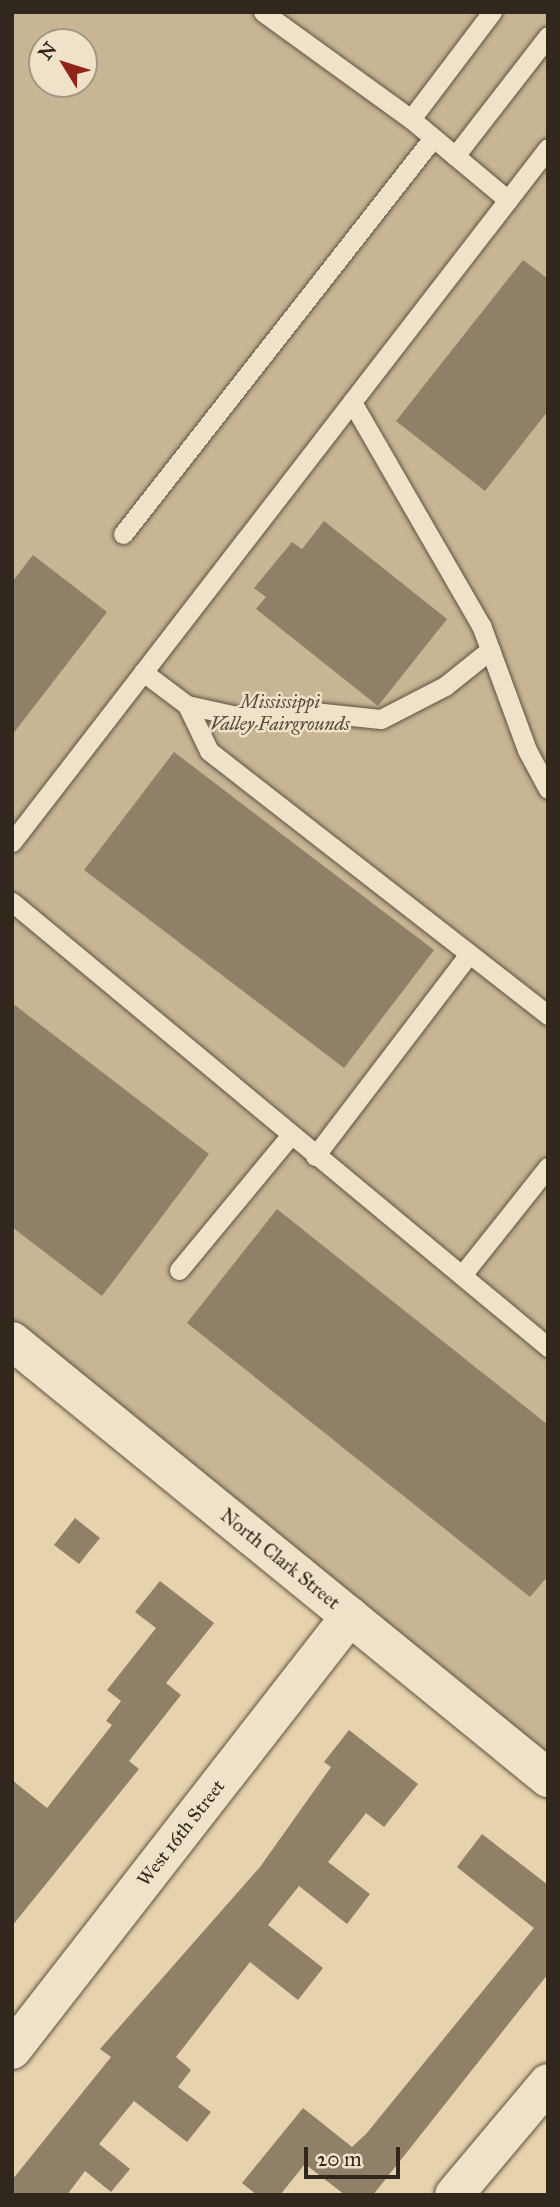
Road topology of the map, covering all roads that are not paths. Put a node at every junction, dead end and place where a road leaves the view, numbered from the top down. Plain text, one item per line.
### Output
1 (263, 12) edge
2 (492, 12) edge
3 (548, 36) edge
4 (411, 120) junction
5 (433, 138) junction
6 (548, 148) edge
7 (455, 156) junction
8 (508, 200) junction
9 (352, 402) junction
10 (123, 534) dead end
11 (490, 650) junction
12 (143, 672) junction
13 (187, 705) junction
14 (548, 789) edge
15 (12, 842) edge
16 (12, 902) edge
17 (469, 954) junction
18 (548, 1015) edge
19 (290, 1136) junction
20 (315, 1156) junction
21 (548, 1167) edge
22 (179, 1270) dead end
23 (462, 1275) junction
24 (12, 1341) edge
25 (548, 1347) edge
26 (350, 1616) junction
27 (548, 1777) edge
28 (12, 2050) edge
29 (548, 2083) edge
30 (454, 2195) edge

1 - 4 lane
2 - 4 lane
3 - 7 lane
4 - 5 lane
5 - 7 lane
5 - 10 lane
6 - 8 lane
7 - 8 lane
8 - 9 lane
9 - 11 lane
9 - 12 lane
11 - 13 lane
11 - 14 lane
12 - 13 lane
12 - 15 lane
13 - 17 lane
16 - 19 lane
17 - 18 lane
17 - 20 lane
19 - 20 lane
19 - 22 lane
20 - 23 lane
21 - 23 lane
23 - 25 lane
24 - 26 street, North Clark Street
26 - 27 street, North Clark Street
26 - 28 street, West 16th Street
29 - 30 street

